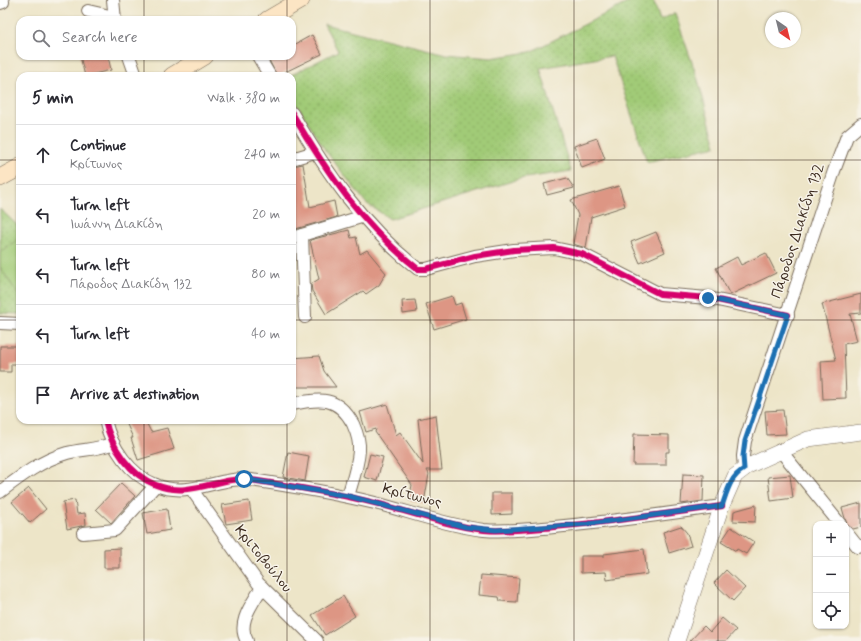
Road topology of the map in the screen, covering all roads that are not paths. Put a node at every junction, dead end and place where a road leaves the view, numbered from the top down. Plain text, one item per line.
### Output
1 (112, 0) edge
2 (301, 0) edge
3 (88, 11) dead end
4 (107, 16) edge
5 (115, 16) edge
6 (274, 16) edge
7 (130, 60) edge
8 (198, 60) edge
9 (260, 60) edge
10 (135, 72) edge
11 (179, 72) edge
12 (268, 72) edge
13 (296, 120) edge
14 (861, 124) edge
15 (315, 152) junction
16 (296, 158) edge
17 (16, 169) edge
18 (0, 178) edge
19 (361, 216) junction
20 (297, 237) edge
21 (788, 315) junction
22 (305, 317) dead end
23 (0, 323) edge
24 (16, 324) edge
25 (296, 403) edge
26 (106, 424) edge
27 (861, 432) edge
28 (113, 443) junction
29 (780, 450) junction
30 (744, 469) junction
31 (156, 485) junction
32 (192, 490) junction
33 (0, 492) edge
34 (348, 496) junction
35 (722, 506) junction
36 (838, 521) edge
37 (83, 533) dead end
38 (849, 536) edge
39 (861, 546) edge
40 (262, 587) junction
41 (247, 641) edge
42 (317, 641) edge
43 (677, 641) edge

1 - 5 street
2 - 6 main road
3 - 4 street
7 - 10 street
8 - 11 main road
9 - 12 street
13 - 15 street
14 - 21 street, Πάροδος Διακίδη 132
15 - 16 street
15 - 19 street
17 - 18 main road
19 - 20 street
19 - 21 street
20 - 22 street
21 - 30 street, Πάροδος Διακίδη 132
23 - 24 street
25 - 34 street
26 - 28 street, Κρίτωνος
27 - 29 street
28 - 31 street, Κρίτωνος
28 - 33 street
29 - 30 street
29 - 36 street
30 - 35 street
31 - 32 street, Κρίτωνος
31 - 37 street
32 - 34 street, Κρίτωνος
32 - 40 street, Κριτοβούλου
34 - 35 street, Κρίτωνος
35 - 43 street
38 - 39 street
40 - 41 street
40 - 42 street, Κριτοβούλου

